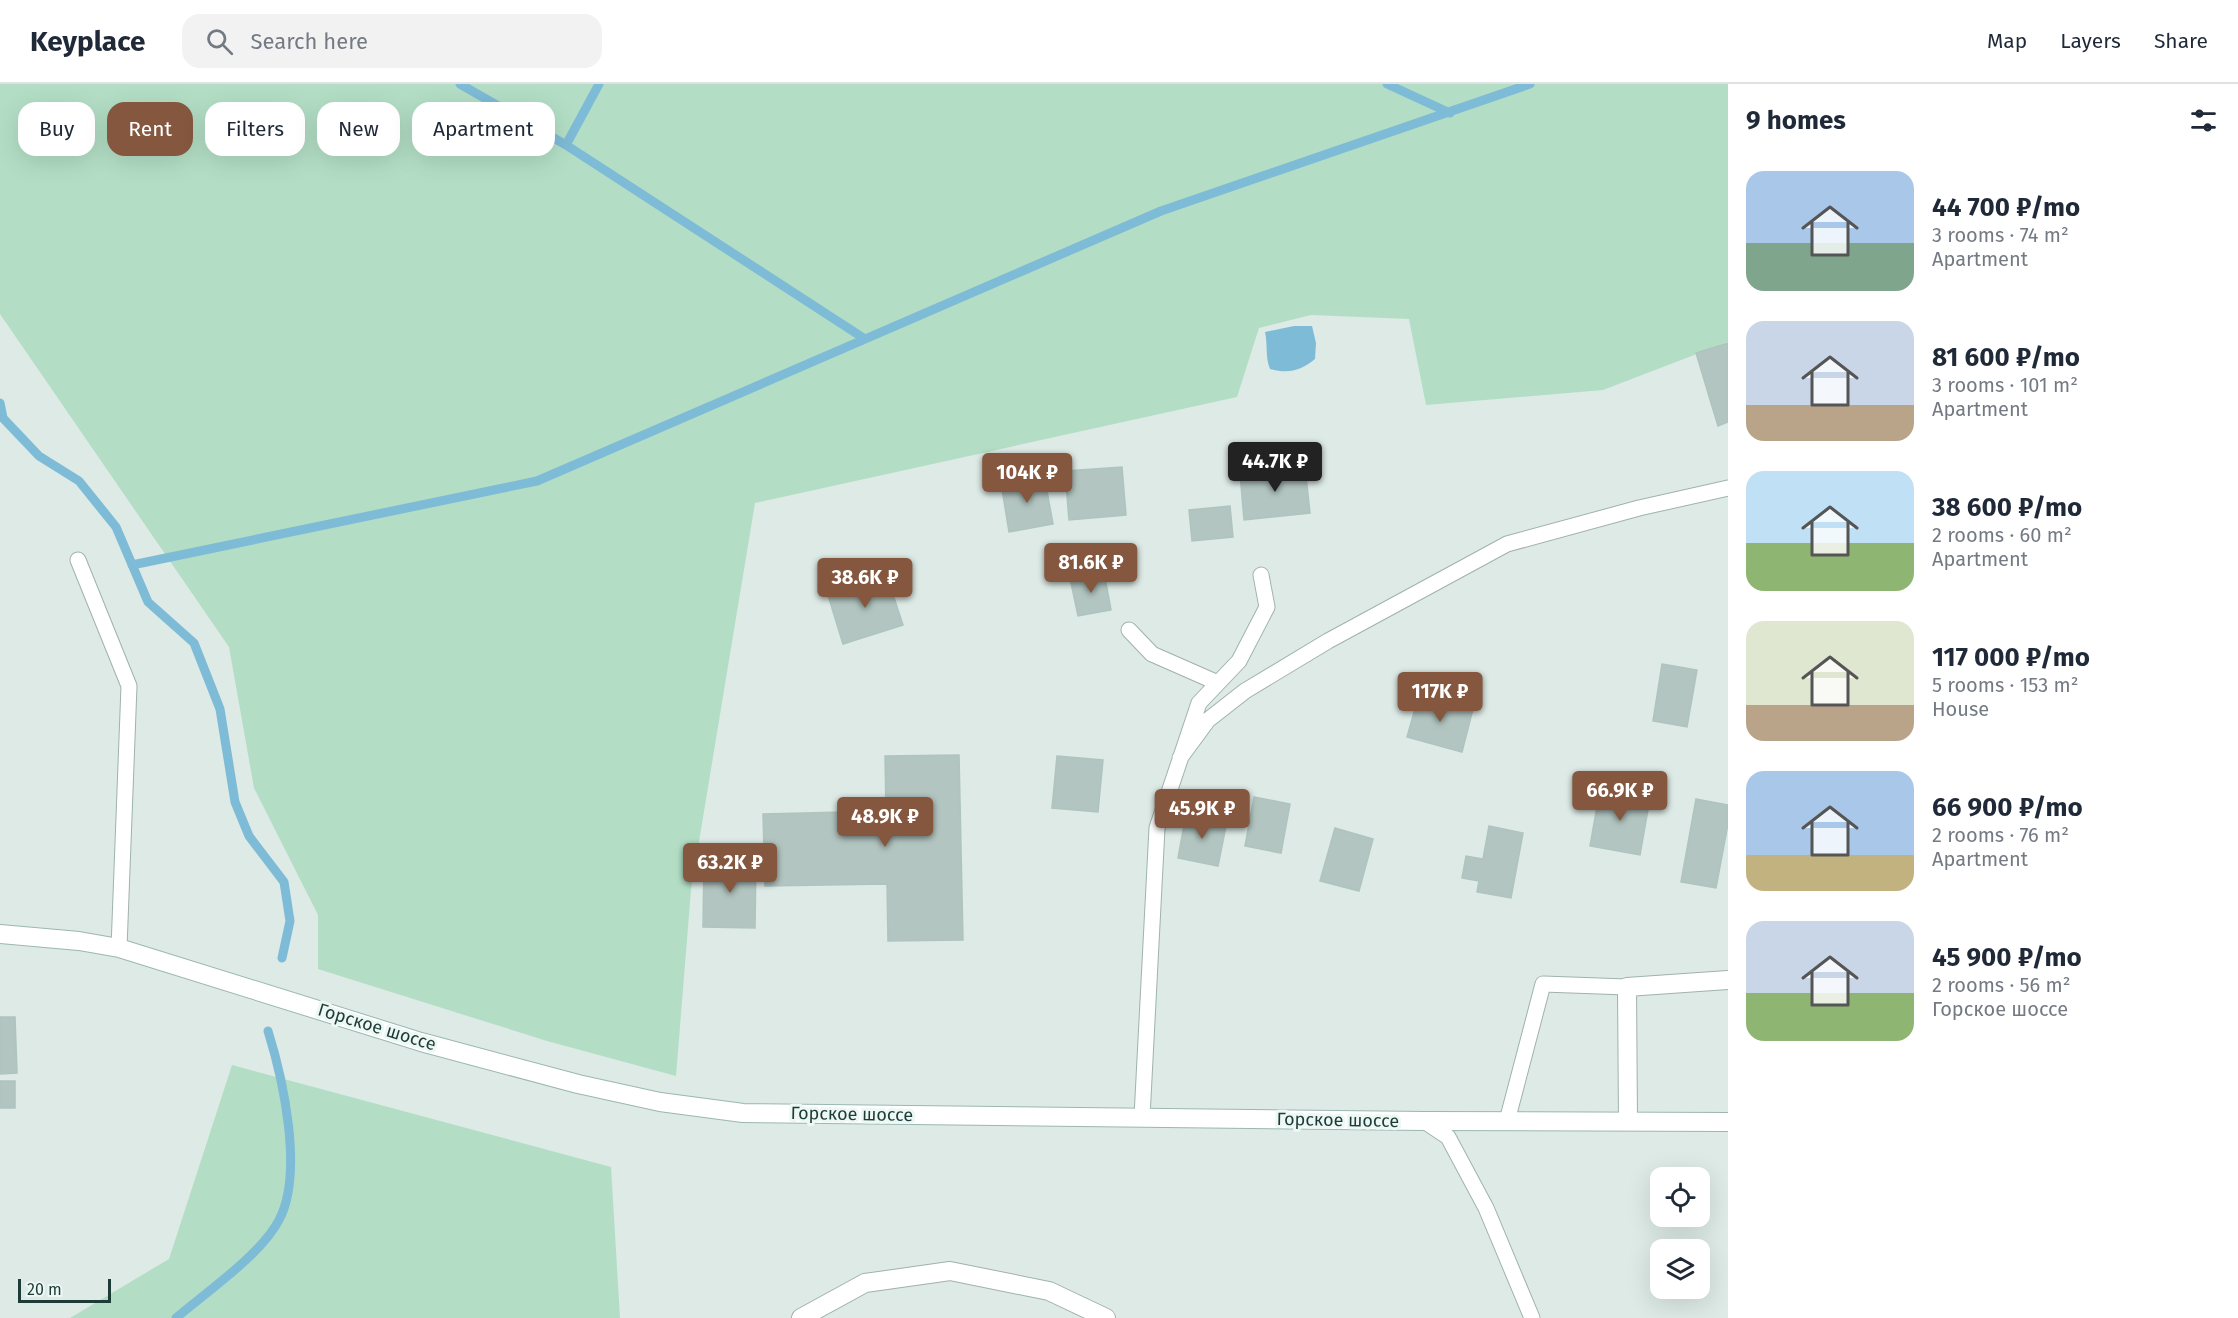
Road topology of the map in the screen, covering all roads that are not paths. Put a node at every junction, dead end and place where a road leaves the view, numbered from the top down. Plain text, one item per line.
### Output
1 (1728, 488) edge
2 (78, 560) dead end
3 (1261, 575) dead end
4 (1129, 630) dead end
5 (1218, 683) junction
6 (1180, 758) junction
7 (0, 934) edge
8 (119, 948) junction
9 (1728, 980) edge
10 (1627, 987) junction
11 (1142, 1117) junction
12 (1628, 1120) junction
13 (1424, 1121) junction
14 (1507, 1121) junction
15 (1728, 1122) edge
16 (801, 1318) edge
17 (1106, 1318) edge
18 (1532, 1318) edge

1 - 6 lane
2 - 8 lane
3 - 5 lane
4 - 5 lane
5 - 6 lane
6 - 11 lane
7 - 8 main road, Горское шоссе
8 - 11 main road, Горское шоссе
9 - 10 main road
10 - 12 main road
10 - 14 lane
11 - 13 main road, Горское шоссе
12 - 14 main road, Горское шоссе
12 - 15 main road, Горское шоссе
13 - 14 main road, Горское шоссе
13 - 18 lane
16 - 17 main road

